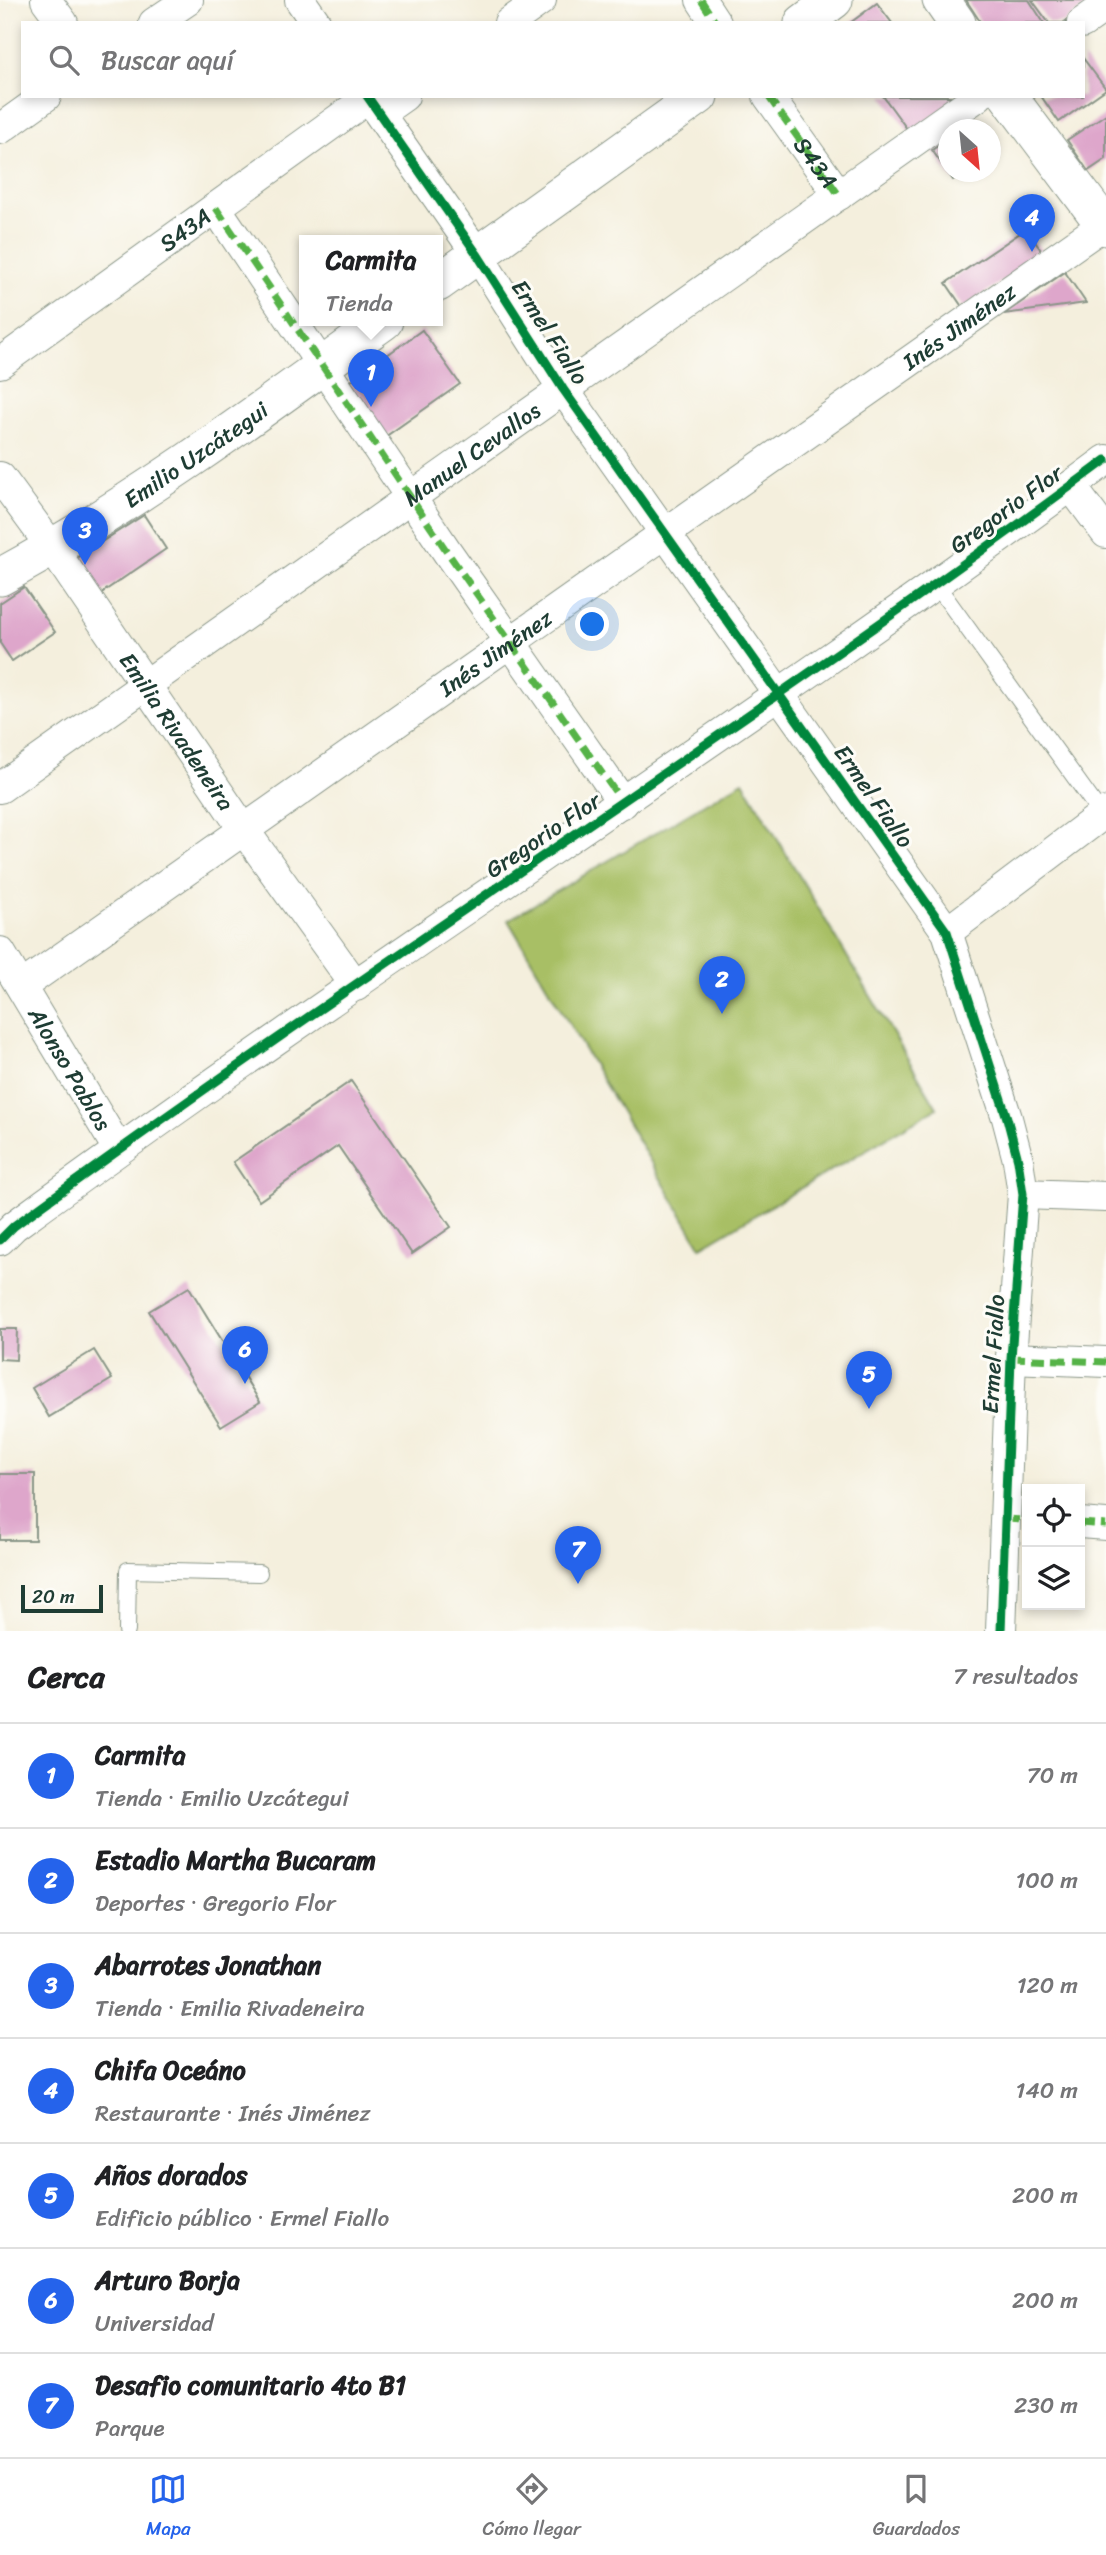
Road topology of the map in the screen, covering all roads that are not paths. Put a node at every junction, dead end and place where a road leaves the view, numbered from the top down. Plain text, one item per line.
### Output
1 (46, 0) edge
2 (188, 0) edge
3 (300, 0) edge
4 (541, 0) edge
5 (701, 0) edge
6 (834, 0) edge
7 (941, 0) edge
8 (1106, 6) edge
9 (61, 21) edge
10 (157, 21) edge
11 (315, 21) edge
12 (512, 21) edge
13 (715, 21) edge
14 (806, 21) edge
15 (956, 21) edge
16 (1085, 21) edge
17 (43, 98) edge
18 (696, 98) edge
19 (769, 98) edge
20 (975, 98) edge
21 (1010, 98) edge
22 (380, 101) edge
23 (0, 127) edge
24 (839, 195) junction
25 (216, 208) junction
26 (1105, 225) edge
27 (477, 254) junction
28 (443, 279) edge
29 (377, 326) edge
30 (0, 363) edge
31 (323, 365) junction
32 (563, 390) junction
33 (1106, 460) edge
34 (0, 477) edge
35 (1071, 486) junction
36 (411, 497) junction
37 (1106, 533) edge
38 (664, 535) junction
39 (52, 549) junction
40 (0, 577) edge
41 (936, 583) junction
42 (511, 643) junction
43 (144, 686) junction
44 (779, 694) junction
45 (0, 788) edge
46 (623, 803) junction
47 (1104, 813) edge
48 (244, 830) junction
49 (947, 932) junction
50 (0, 952) edge
51 (22, 986) junction
52 (356, 986) junction
53 (118, 1149) junction
54 (1023, 1194) junction
55 (1106, 1197) edge
56 (0, 1240) edge
57 (1011, 1358) junction
58 (1106, 1362) edge
59 (1016, 1520) edge
60 (1085, 1523) edge
61 (1106, 1525) edge
62 (259, 1573) dead end
63 (127, 1631) edge
64 (1002, 1631) edge

1 - 9 street
2 - 10 street
3 - 11 street
4 - 12 street
5 - 13 street
6 - 14 street
7 - 15 street
8 - 16 street
17 - 23 street
18 - 27 street
19 - 24 street, S43A
20 - 24 street, Manuel Cevallos
21 - 26 street
22 - 25 street, S43A
22 - 27 street, Ermel Fiallo
24 - 32 street, Manuel Cevallos
25 - 30 street, S43A
25 - 31 street
26 - 38 street, Inés Jiménez
27 - 28 street
27 - 32 street, Ermel Fiallo
29 - 31 street, Emilio Uzcátegui
31 - 36 street
31 - 39 street, Emilio Uzcátegui
32 - 36 street, Manuel Cevallos
32 - 38 street, Ermel Fiallo
33 - 35 street, Gregorio Flor
34 - 39 street, Emilia Rivadeneira
35 - 37 street
35 - 41 street, Gregorio Flor
36 - 42 street
36 - 43 street, Manuel Cevallos
38 - 42 street, Inés Jiménez
38 - 44 street, Ermel Fiallo
39 - 40 street, Emilio Uzcátegui
39 - 43 street, Emilia Rivadeneira
41 - 44 street, Gregorio Flor
41 - 47 lane
42 - 46 street
42 - 48 street, Inés Jiménez
43 - 45 street, Manuel Cevallos
43 - 48 street, Emilia Rivadeneira
44 - 46 street, Gregorio Flor
44 - 49 street, Ermel Fiallo
46 - 52 street, Gregorio Flor
47 - 49 street
48 - 51 street, Inés Jiménez
48 - 52 street, Emilia Rivadeneira
49 - 54 street, Ermel Fiallo
50 - 51 street, Alonso Pablos
51 - 53 street, Alonso Pablos
52 - 53 street, Gregorio Flor
53 - 56 street, Gregorio Flor
54 - 55 street
54 - 57 street, Ermel Fiallo
57 - 58 street
57 - 59 street, Ermel Fiallo
59 - 64 street, Ermel Fiallo
60 - 61 street
62 - 63 lane

